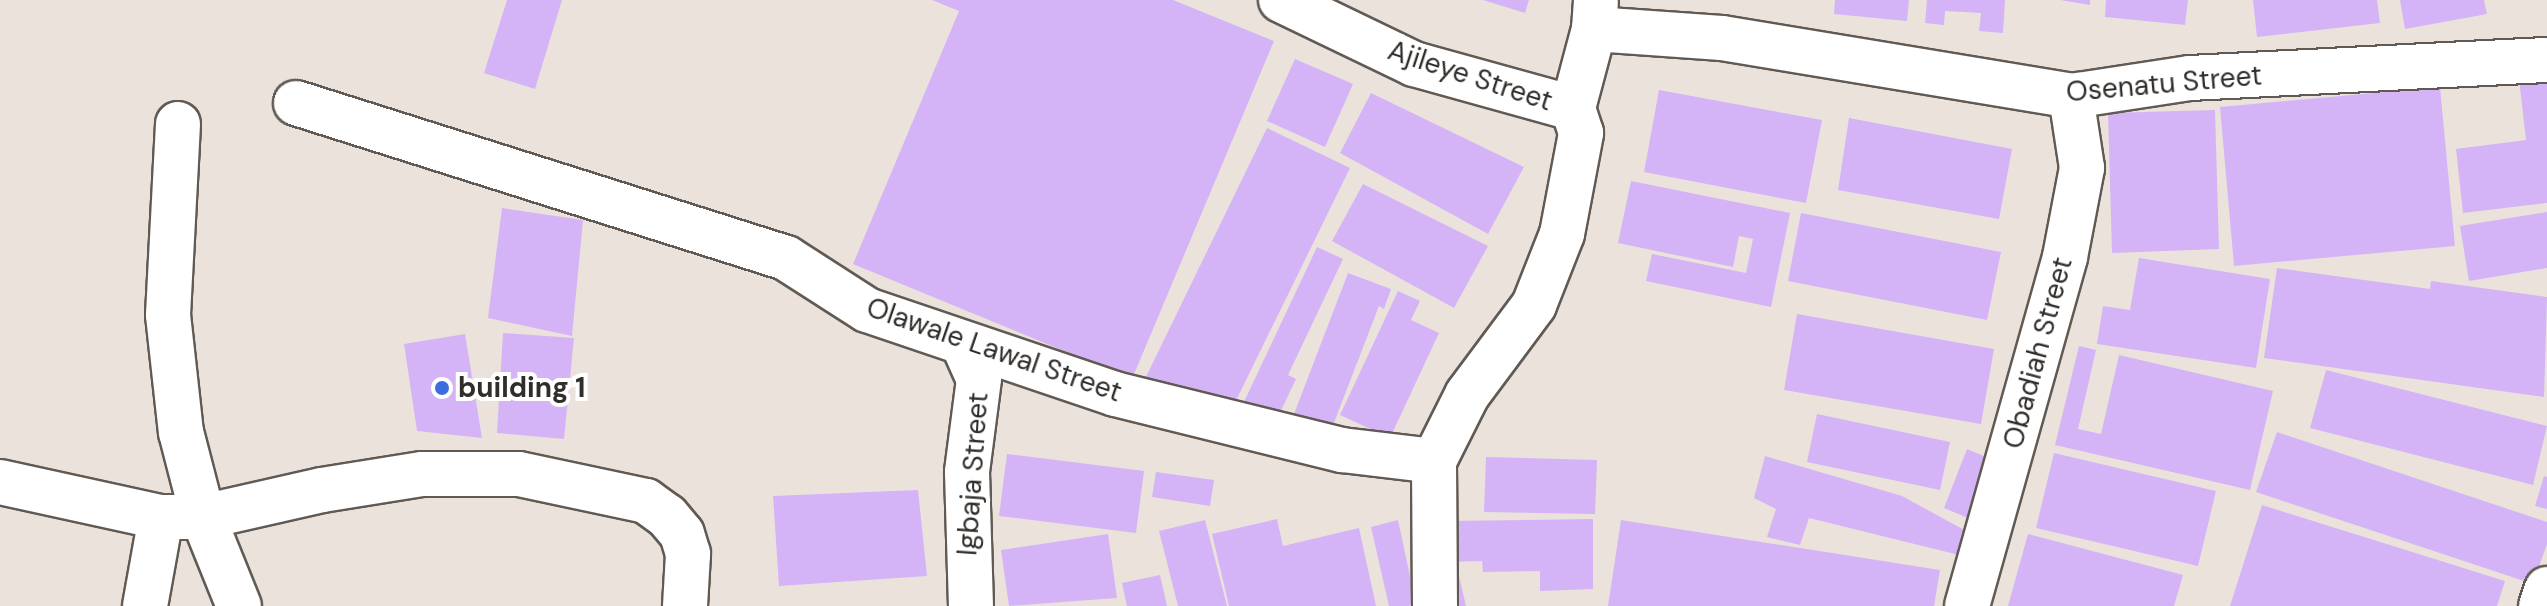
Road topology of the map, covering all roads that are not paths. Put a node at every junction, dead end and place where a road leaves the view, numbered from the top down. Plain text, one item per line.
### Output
1 (1281, 0) edge
2 (1595, 15) edge
3 (2547, 60) edge
4 (2071, 96) junction
5 (296, 103) dead end
6 (1573, 108) junction
7 (178, 124) dead end
8 (964, 346) junction
9 (1434, 461) junction
10 (0, 482) edge
11 (161, 517) junction
12 (203, 517) junction
13 (2547, 589) edge
14 (145, 606) edge
15 (239, 606) edge
16 (685, 606) edge
17 (971, 606) edge
18 (1435, 606) edge
19 (1967, 606) edge
20 (2541, 606) edge

1 - 6 street, Ajileye Street
2 - 4 street, Osenatu Street
2 - 6 street
3 - 4 street, Osenatu Street
4 - 19 street, Obadiah Street
5 - 8 street, Olawale Lawal Street
6 - 9 street
7 - 12 street
8 - 9 street, Olawale Lawal Street
8 - 17 street, Igbaja Street
9 - 18 street
10 - 11 street
11 - 12 street
11 - 14 street
12 - 15 street
12 - 16 street
13 - 20 street

